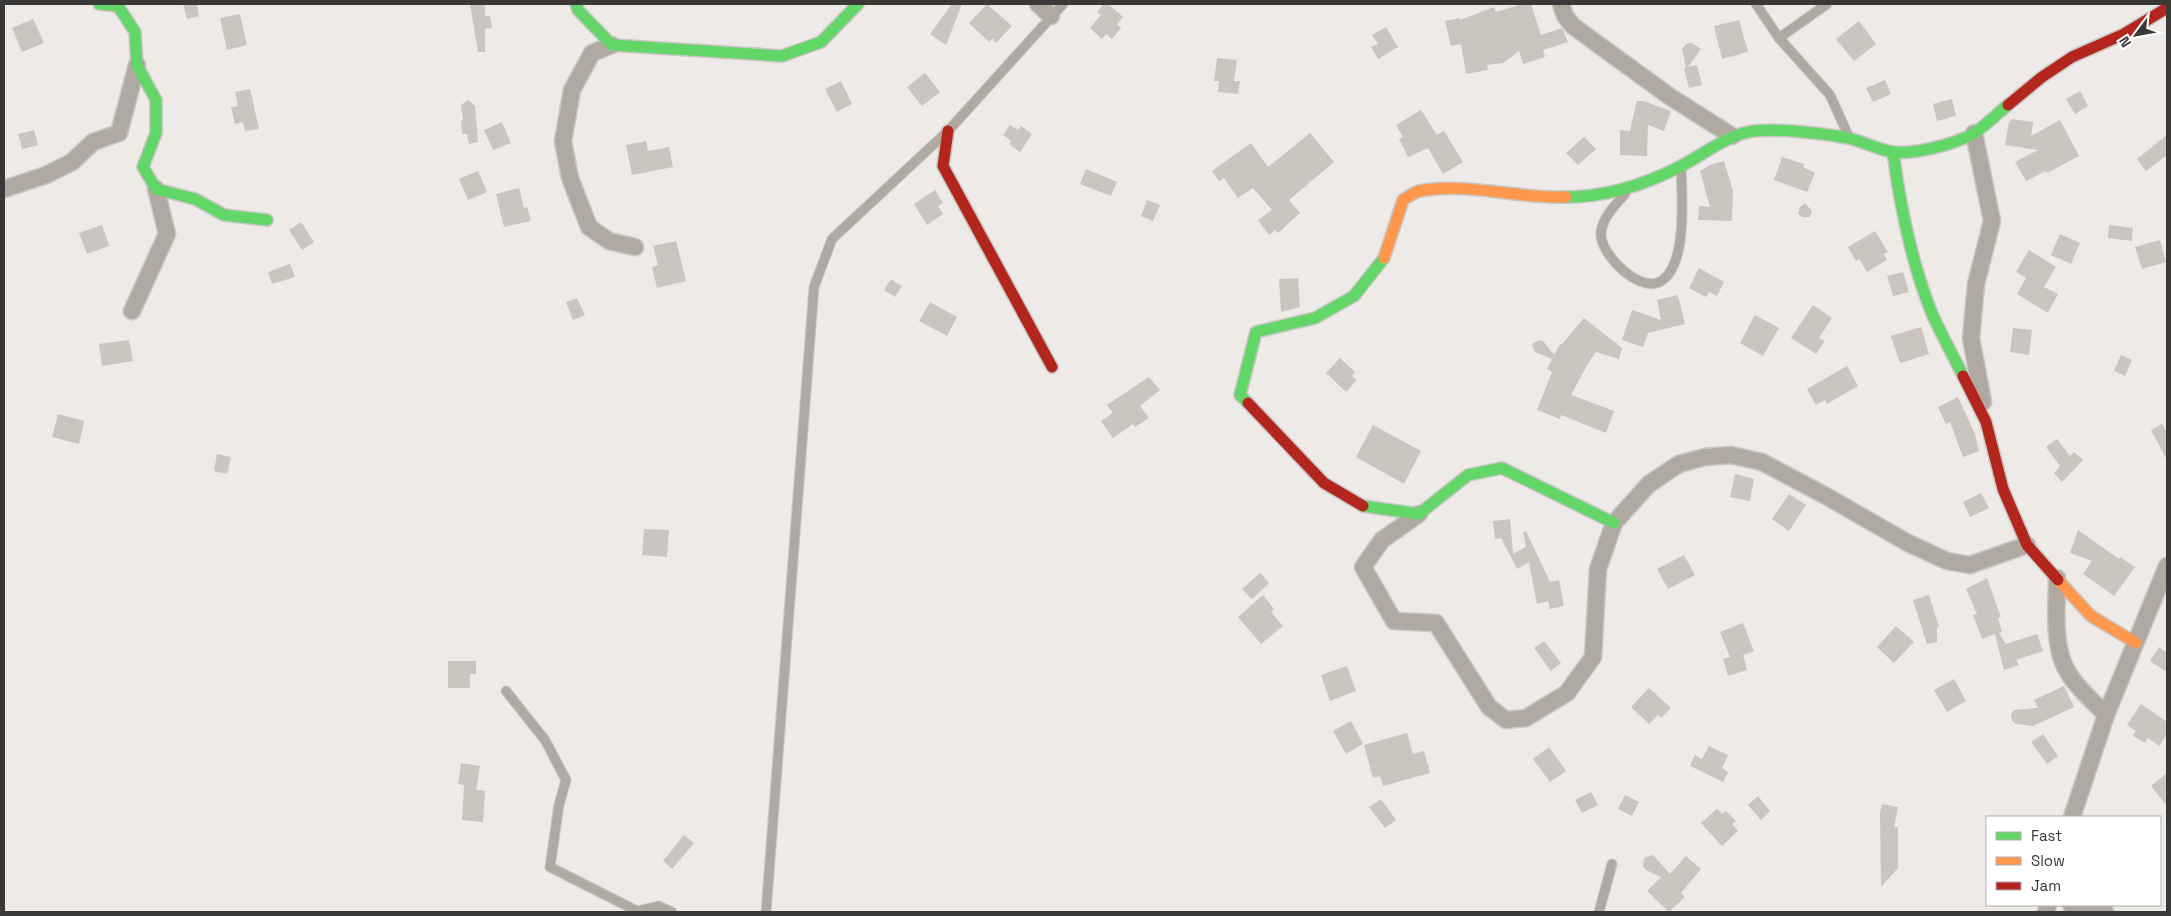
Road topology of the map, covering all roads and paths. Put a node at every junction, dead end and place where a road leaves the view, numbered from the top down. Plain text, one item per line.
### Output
1 (99, 4) edge
2 (576, 4) edge
3 (858, 4) edge
4 (1038, 4) edge
5 (1063, 4) edge
6 (1560, 4) edge
7 (1756, 4) edge
8 (1827, 4) edge
9 (2167, 8) edge
10 (1051, 16) junction
11 (1779, 38) junction
12 (612, 45) junction
13 (137, 65) junction
14 (948, 131) junction
15 (1974, 133) junction
16 (1732, 136) junction
17 (1851, 139) junction
18 (1893, 152) junction
19 (1680, 167) junction
20 (1629, 188) junction
21 (4, 189) edge
22 (156, 190) junction
23 (267, 220) dead end
24 (635, 247) dead end
25 (132, 311) dead end
26 (1052, 367) dead end
27 (1986, 422) junction
28 (1419, 514) junction
29 (1614, 523) junction
30 (2028, 545) junction
31 (2167, 566) edge
32 (2057, 578) junction
33 (2136, 643) junction
34 (506, 691) dead end
35 (2106, 715) junction
36 (2072, 816) edge
37 (1612, 864) dead end
38 (2076, 906) edge
39 (672, 912) edge
40 (766, 912) edge
41 (1600, 912) edge
42 (2105, 912) edge

1 - 13 street
2 - 12 street
3 - 12 street
4 - 10 street
5 - 10 lane
6 - 16 street
7 - 11 lane
8 - 11 lane
9 - 15 street
10 - 14 lane
11 - 17 lane
12 - 24 street
13 - 21 street
13 - 22 street
14 - 26 street
14 - 40 lane
15 - 18 street
15 - 27 street
16 - 17 street
16 - 19 street
17 - 18 street
18 - 27 street
19 - 20 street
19 - 20 lane
20 - 28 street
22 - 23 street
22 - 25 street
27 - 30 street
28 - 29 street
28 - 29 street
29 - 30 street
30 - 32 street
31 - 33 street
32 - 33 street
32 - 35 street
33 - 35 street
34 - 39 lane
35 - 36 street
37 - 41 lane
38 - 42 street

